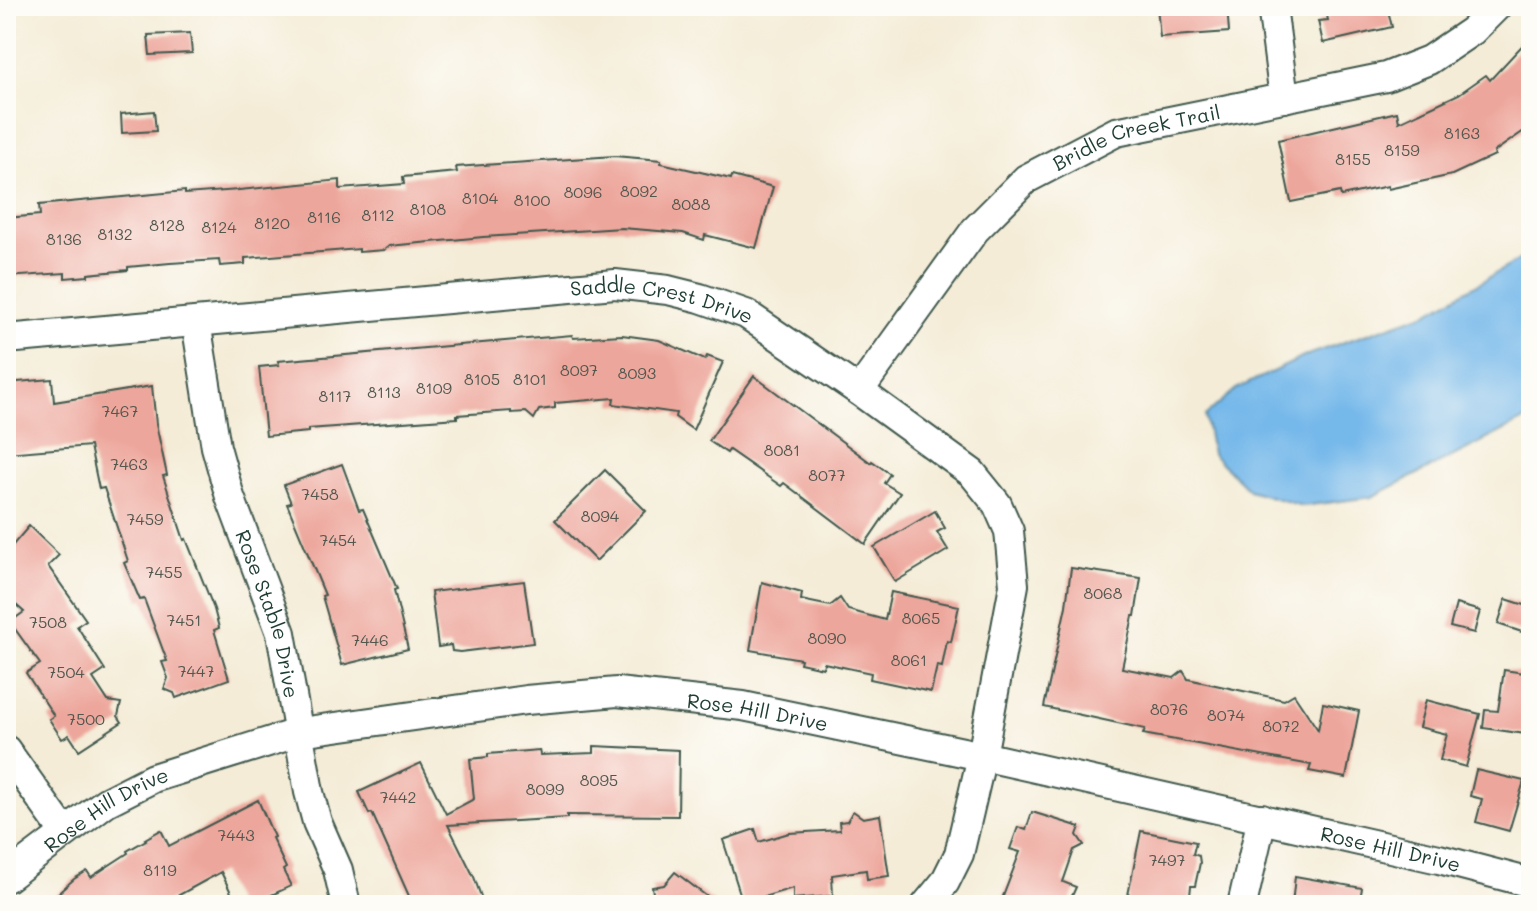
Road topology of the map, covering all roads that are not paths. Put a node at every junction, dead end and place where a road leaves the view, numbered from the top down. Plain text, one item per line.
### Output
1 (1272, 6) edge
2 (1497, 6) edge
3 (1284, 98) junction
4 (196, 322) junction
5 (6, 339) edge
6 (859, 391) junction
7 (300, 732) junction
8 (6, 750) edge
9 (982, 756) junction
10 (1262, 818) junction
11 (65, 833) junction
12 (6, 878) edge
13 (1531, 883) edge
14 (346, 905) edge
15 (926, 905) edge
16 (1242, 905) edge

1 - 3 street
2 - 3 street, Bridle Creek Trail
3 - 6 street, Bridle Creek Trail
4 - 5 street, Saddle Crest Drive
4 - 6 street, Saddle Crest Drive
4 - 7 street, Rose Stable Drive
6 - 9 street, Saddle Crest Drive
7 - 9 street, Rose Hill Drive
7 - 11 street, Rose Hill Drive
7 - 14 street, Rose Stable Drive
8 - 11 street
9 - 10 street, Rose Hill Drive
9 - 15 street, Saddle Crest Drive
10 - 13 street, Rose Hill Drive
10 - 16 street
11 - 12 street, Rose Hill Drive

